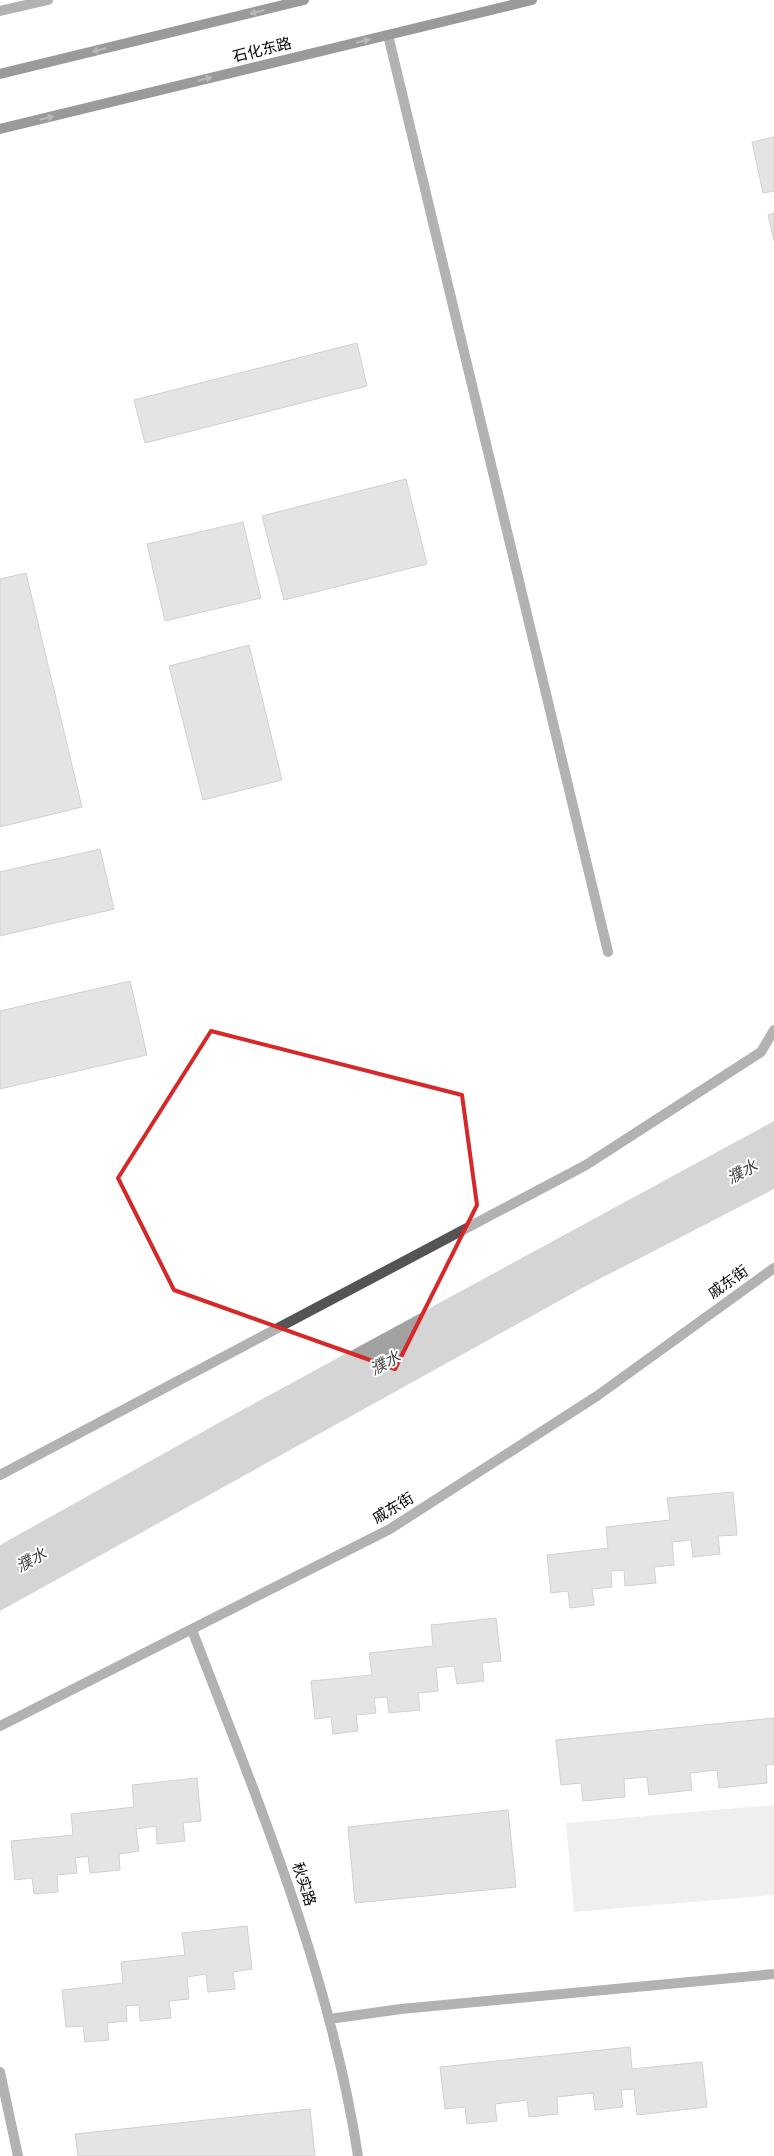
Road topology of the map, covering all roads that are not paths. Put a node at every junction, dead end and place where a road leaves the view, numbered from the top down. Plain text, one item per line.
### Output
1 (48, 0) edge
2 (304, 0) edge
3 (532, 0) edge
4 (0, 12) edge
5 (388, 35) junction
6 (0, 74) edge
7 (0, 129) edge
8 (608, 952) dead end
9 (774, 1030) edge
10 (774, 1268) edge
11 (0, 1475) edge
12 (192, 1630) junction
13 (0, 1726) edge
14 (774, 1974) edge
15 (328, 2018) junction
16 (0, 2072) edge
17 (18, 2156) edge
18 (358, 2156) edge

1 - 4 street
2 -> 6 main road
3 - 5 main road, 石化东路
7 -> 5 main road, 石化东路
5 - 8 street
9 - 11 street
10 - 12 street, 戚东街
12 - 13 street, 戚东街
12 - 15 street, 秋实路
14 - 15 street
15 - 18 street, 秋实路
16 - 17 street

